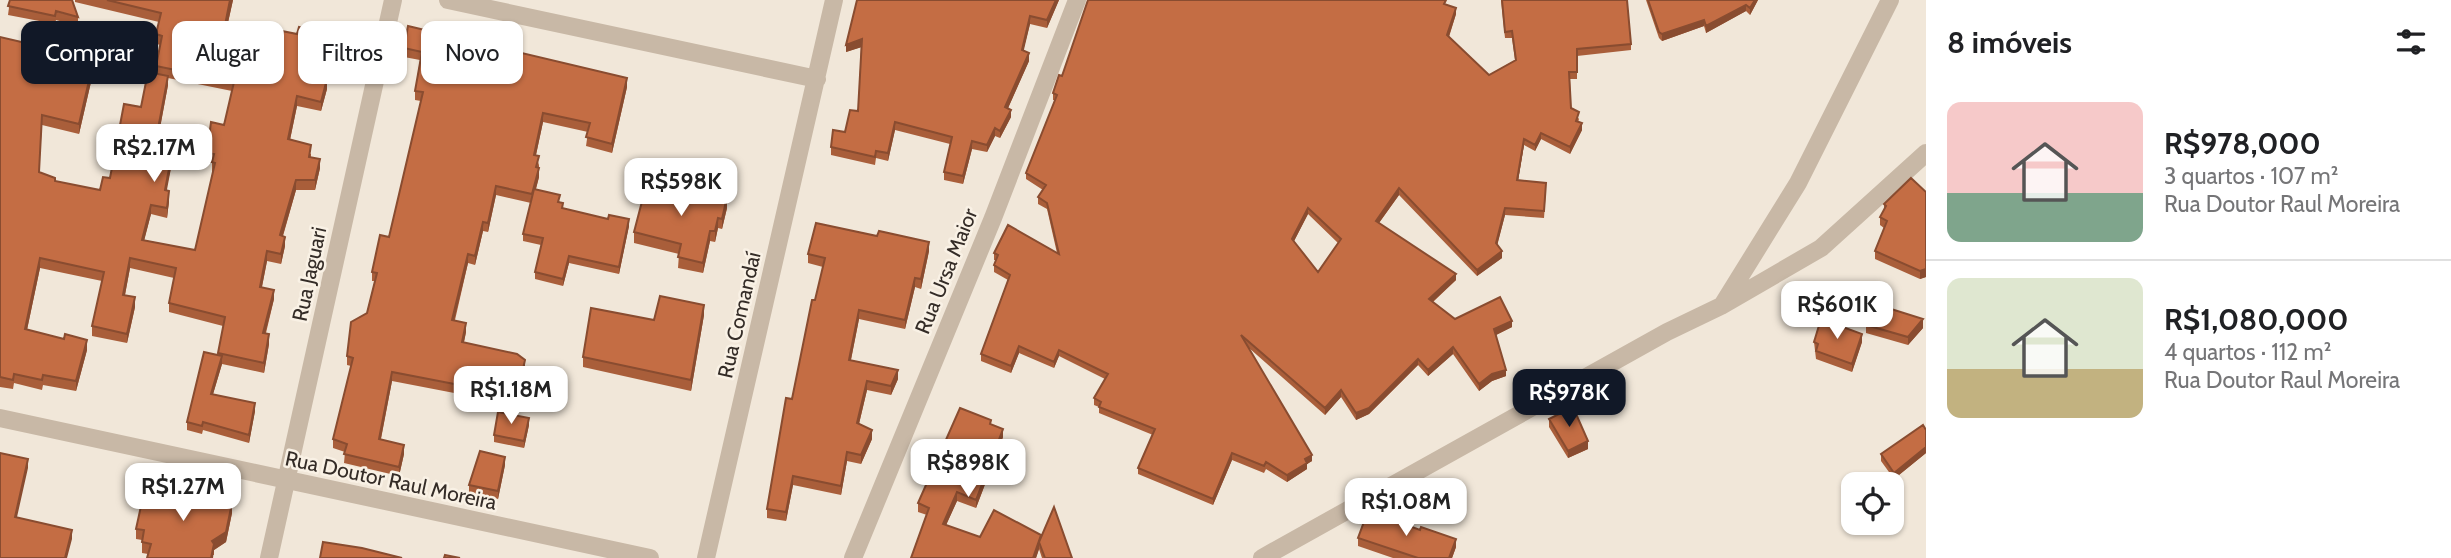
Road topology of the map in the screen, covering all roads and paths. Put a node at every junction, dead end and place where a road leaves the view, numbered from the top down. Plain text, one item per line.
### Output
1 (393, 0) edge
2 (448, 0) edge
3 (834, 0) edge
4 (1077, 0) edge
5 (1889, 0) edge
6 (817, 79) junction
7 (1926, 153) edge
8 (1721, 306) junction
9 (0, 418) edge
10 (287, 481) junction
11 (269, 558) edge
12 (650, 558) edge
13 (706, 558) edge
14 (853, 558) edge
15 (1262, 558) edge

1 - 10 street, Rua Jaguari
2 - 6 street
3 - 6 street, Rua Comandaí
4 - 14 street, Rua Ursa Maior
5 - 8 street
6 - 13 street, Rua Comandaí
7 - 8 street
8 - 15 street
9 - 10 street, Rua Doutor Raul Moreira
10 - 11 street, Rua Jaguari
10 - 12 street, Rua Doutor Raul Moreira

